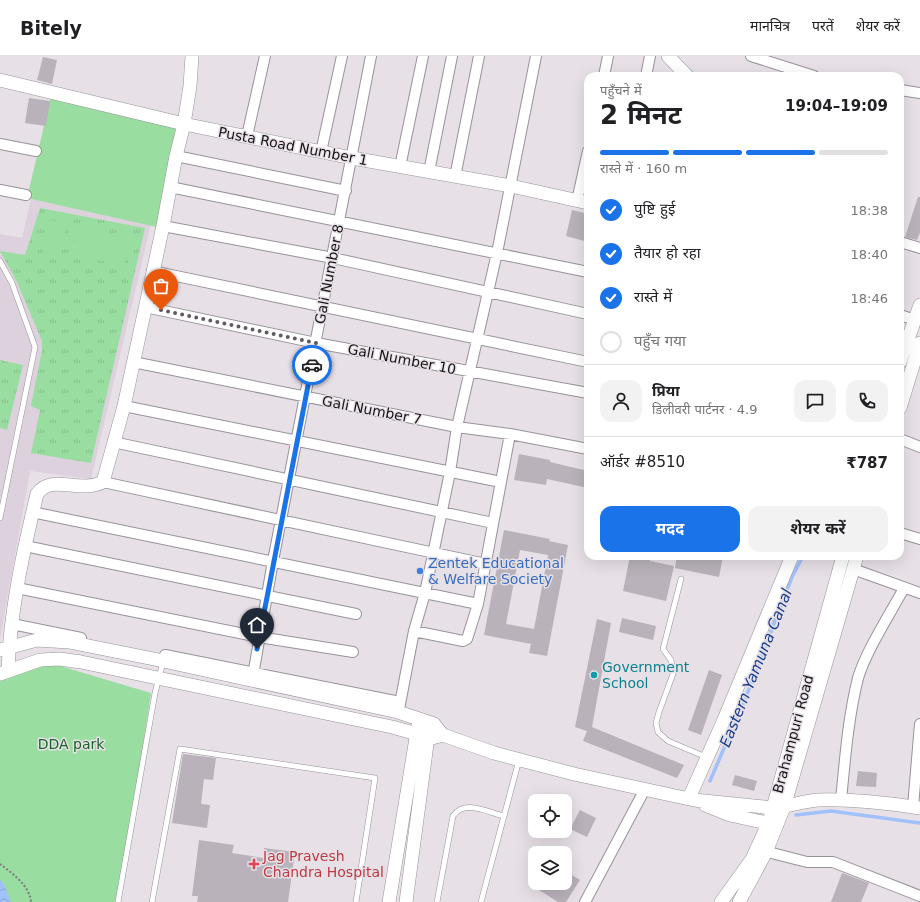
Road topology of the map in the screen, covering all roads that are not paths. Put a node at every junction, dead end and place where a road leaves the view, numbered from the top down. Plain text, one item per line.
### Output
1 (192, 56) edge
2 (265, 56) edge
3 (342, 56) edge
4 (371, 56) edge
5 (423, 56) edge
6 (452, 56) edge
7 (479, 56) edge
8 (536, 56) edge
9 (608, 56) edge
10 (650, 56) edge
11 (668, 56) edge
12 (751, 56) edge
13 (605, 72) edge
14 (647, 72) edge
15 (683, 72) edge
16 (801, 72) edge
17 (0, 80) edge
18 (904, 91) edge
19 (920, 93) edge
20 (184, 124) junction
21 (247, 136) junction
22 (0, 144) edge
23 (36, 151) dead end
24 (321, 152) junction
25 (176, 156) junction
26 (352, 158) junction
27 (400, 167) junction
28 (428, 172) junction
29 (455, 177) junction
30 (511, 186) junction
31 (170, 187) junction
32 (0, 190) edge
33 (346, 191) junction
34 (584, 192) edge
35 (26, 195) dead end
36 (583, 202) edge
37 (339, 223) junction
38 (162, 226) junction
39 (904, 243) edge
40 (920, 248) edge
41 (497, 253) junction
42 (333, 258) junction
43 (0, 261) edge
44 (152, 271) junction
45 (584, 271) edge
46 (488, 292) junction
47 (920, 305) edge
48 (145, 307) junction
49 (323, 307) junction
50 (584, 313) edge
51 (904, 317) edge
52 (914, 320) junction
53 (478, 339) junction
54 (904, 342) edge
55 (316, 343) junction
56 (920, 343) edge
57 (584, 361) edge
58 (133, 362) junction
59 (470, 372) junction
60 (905, 375) edge
61 (584, 392) edge
62 (306, 397) junction
63 (124, 406) junction
64 (458, 427) junction
65 (510, 434) junction
66 (297, 441) junction
67 (904, 441) edge
68 (113, 442) junction
69 (920, 447) edge
70 (584, 448) edge
71 (450, 472) junction
72 (289, 480) junction
73 (103, 482) junction
74 (501, 482) junction
75 (32, 512) junction
76 (442, 512) junction
77 (0, 518) edge
78 (281, 520) junction
79 (493, 522) junction
80 (904, 534) edge
81 (920, 539) edge
82 (25, 546) junction
83 (432, 552) junction
84 (790, 560) edge
85 (842, 560) edge
86 (856, 560) edge
87 (273, 561) junction
88 (486, 564) junction
89 (853, 569) junction
90 (681, 579) dead end
91 (17, 588) junction
92 (904, 588) junction
93 (425, 593) junction
94 (920, 593) edge
95 (267, 596) junction
96 (478, 604) junction
97 (356, 614) dead end
98 (12, 624) junction
99 (414, 631) junction
100 (259, 637) junction
101 (4, 648) edge
102 (353, 652) dead end
103 (163, 661) junction
104 (4, 672) edge
105 (159, 677) junction
106 (253, 677) junction
107 (399, 707) junction
108 (425, 721) junction
109 (920, 724) edge
110 (443, 735) junction
111 (423, 736) junction
112 (707, 758) junction
113 (519, 759) junction
114 (645, 789) junction
115 (692, 799) junction
116 (841, 800) junction
117 (779, 807) junction
118 (916, 807) edge
119 (504, 816) junction
120 (772, 824) junction
121 (762, 850) junction
122 (920, 896) edge
123 (118, 902) edge
124 (152, 902) edge
125 (356, 902) edge
126 (389, 902) edge
127 (406, 902) edge
128 (437, 902) edge
129 (481, 902) edge
130 (585, 902) edge
131 (721, 902) edge
132 (739, 902) edge

1 - 20 street
2 - 21 street
3 - 24 street
4 - 26 street, Gali Number 8
5 - 27 street
6 - 28 street
7 - 29 street
8 - 30 street
9 - 13 street
10 - 14 street
11 - 15 street
12 - 16 street
17 - 20 street, Pusta Road Number 1
18 - 19 street
20 - 21 street, Pusta Road Number 1
20 - 25 street
21 - 24 street, Pusta Road Number 1
22 - 23 street
24 - 26 street, Pusta Road Number 1
25 - 31 street
25 - 33 street
26 - 27 street, Pusta Road Number 1
26 - 33 street, Gali Number 8
27 - 28 street, Pusta Road Number 1
28 - 29 street, Pusta Road Number 1
29 - 30 street, Pusta Road Number 1
30 - 36 street, Pusta Road Number 1
30 - 41 street
31 - 37 street
31 - 38 street
32 - 35 street
33 - 37 street, Gali Number 8
34 - 36 street
37 - 41 street
37 - 42 street, Gali Number 8
38 - 42 street
38 - 44 street
39 - 40 street
41 - 45 street
41 - 46 street
42 - 46 street
42 - 49 street, Gali Number 8
43 - 77 lane
44 - 48 street
44 - 49 street
46 - 50 street
46 - 53 street
47 - 52 street
48 - 55 street, Gali Number 10
48 - 58 street
49 - 53 street
49 - 55 street, Gali Number 8
51 - 52 street
52 - 54 street
53 - 57 street
53 - 59 street
55 - 59 street, Gali Number 10
55 - 62 street, Gali Number 8
56 - 60 street
58 - 62 street, Gali Number 7
58 - 63 street
59 - 61 street, Gali Number 10
59 - 64 street
62 - 64 street, Gali Number 7
62 - 66 street, Gali Number 8
63 - 66 street
63 - 68 street
64 - 65 street, Gali Number 7
64 - 71 street
65 - 70 street, Gali Number 7
65 - 74 street
66 - 71 street
66 - 72 street, Gali Number 8
67 - 69 street
68 - 72 street
68 - 73 street
71 - 74 street
71 - 76 street
72 - 76 street
72 - 78 street, Gali Number 8
73 - 75 street
73 - 78 street
74 - 79 street
75 - 82 street
75 - 87 street
76 - 79 street
76 - 83 street
78 - 83 street
78 - 87 street, Gali Number 8
79 - 88 street
80 - 81 street
82 - 91 street
82 - 95 street
83 - 88 street
83 - 93 street
84 - 112 street
85 - 117 street, Brahampuri Road
86 - 89 street, Brahampuri Road
87 - 93 street
87 - 95 street, Gali Number 8
88 - 96 street
89 - 92 street
89 - 117 street, Brahampuri Road
90 - 112 lane
91 - 98 street
91 - 100 street
92 - 94 street
92 - 116 street
93 - 96 street
93 - 99 street
95 - 97 street
95 - 100 street, Gali Number 8
96 - 99 street
98 - 101 street
98 - 106 street
99 - 107 street
100 - 102 street
100 - 106 street, Gali Number 8
101 - 103 street
101 - 104 street
103 - 105 lane
103 - 106 street
104 - 105 street
105 - 111 street
105 - 123 lane
106 - 107 street
107 - 108 street
108 - 110 street
108 - 111 street
109 - 118 street
110 - 111 street
110 - 113 street
111 - 126 street
111 - 127 street
112 - 115 street
113 - 114 street
113 - 119 lane
114 - 115 street
114 - 130 street
115 - 117 street
115 - 120 street
116 - 117 street
116 - 118 street
117 - 120 street, Brahampuri Road
119 - 128 lane
119 - 129 lane
120 - 121 street, Brahampuri Road
121 - 122 street
121 - 131 street, Brahampuri Road
121 - 132 street, Brahampuri Road
124 - 125 lane

